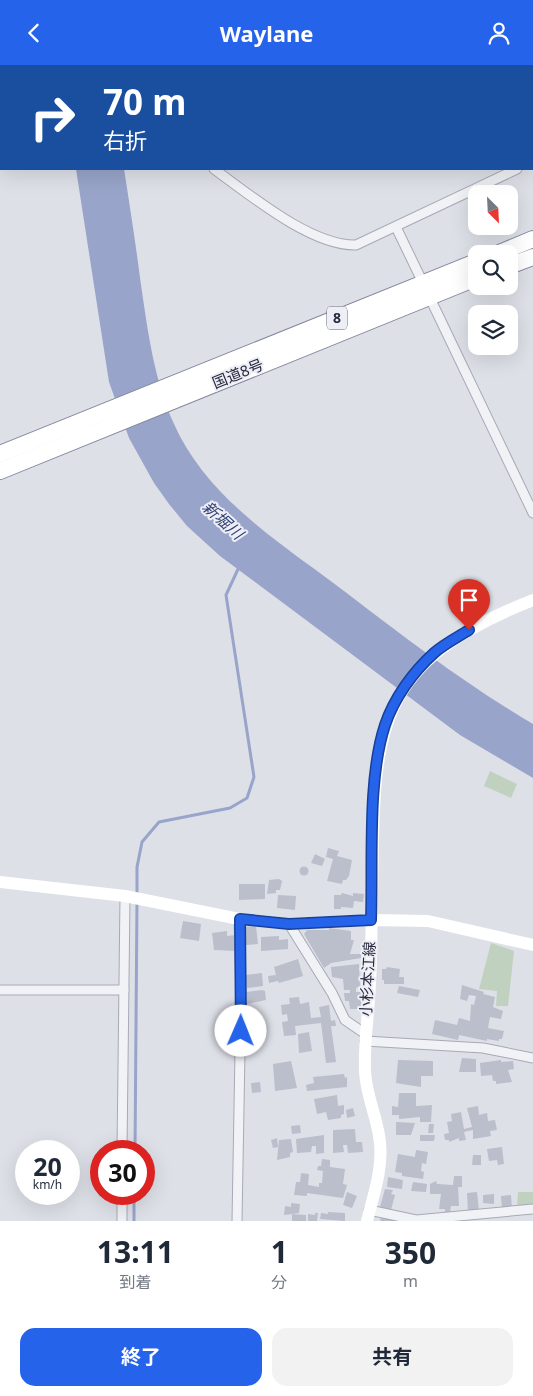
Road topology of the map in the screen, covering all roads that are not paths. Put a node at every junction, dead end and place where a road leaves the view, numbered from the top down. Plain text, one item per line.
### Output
1 (215, 170) edge
2 (515, 170) edge
3 (396, 227) junction
4 (533, 239) edge
5 (518, 245) edge
6 (533, 257) edge
7 (518, 263) edge
8 (468, 266) edge
9 (468, 280) edge
10 (426, 290) junction
11 (95, 424) junction
12 (0, 453) edge
13 (0, 471) edge
14 (533, 513) edge
15 (533, 600) edge
16 (0, 882) edge
17 (125, 896) junction
18 (240, 919) junction
19 (371, 920) junction
20 (289, 924) junction
21 (533, 945) edge
22 (0, 990) edge
23 (124, 990) junction
24 (365, 1037) junction
25 (533, 1058) edge
26 (122, 1140) edge
27 (122, 1205) edge
28 (533, 1209) edge
29 (368, 1216) edge
30 (122, 1221) edge
31 (237, 1221) edge

1 - 3 street
2 - 3 street
3 - 10 street
4 - 5 highway
6 - 7 highway
8 - 10 highway, 国道8号 / 8
9 - 10 highway, 国道8号 / 8
10 - 11 highway, 国道8号 / 8
10 - 14 street
11 - 12 highway, 国道8号 / 8
11 - 13 highway, 国道8号 / 8
15 - 19 main road, 小杉本江線
16 - 17 main road
17 - 18 main road
17 - 23 street
18 - 20 main road
18 - 31 street
19 - 20 main road
19 - 21 main road
19 - 24 main road, 小杉本江線
20 - 24 street
22 - 23 street
23 - 26 street
24 - 25 street
24 - 29 main road, 小杉本江線
27 - 30 street
28 - 29 street

